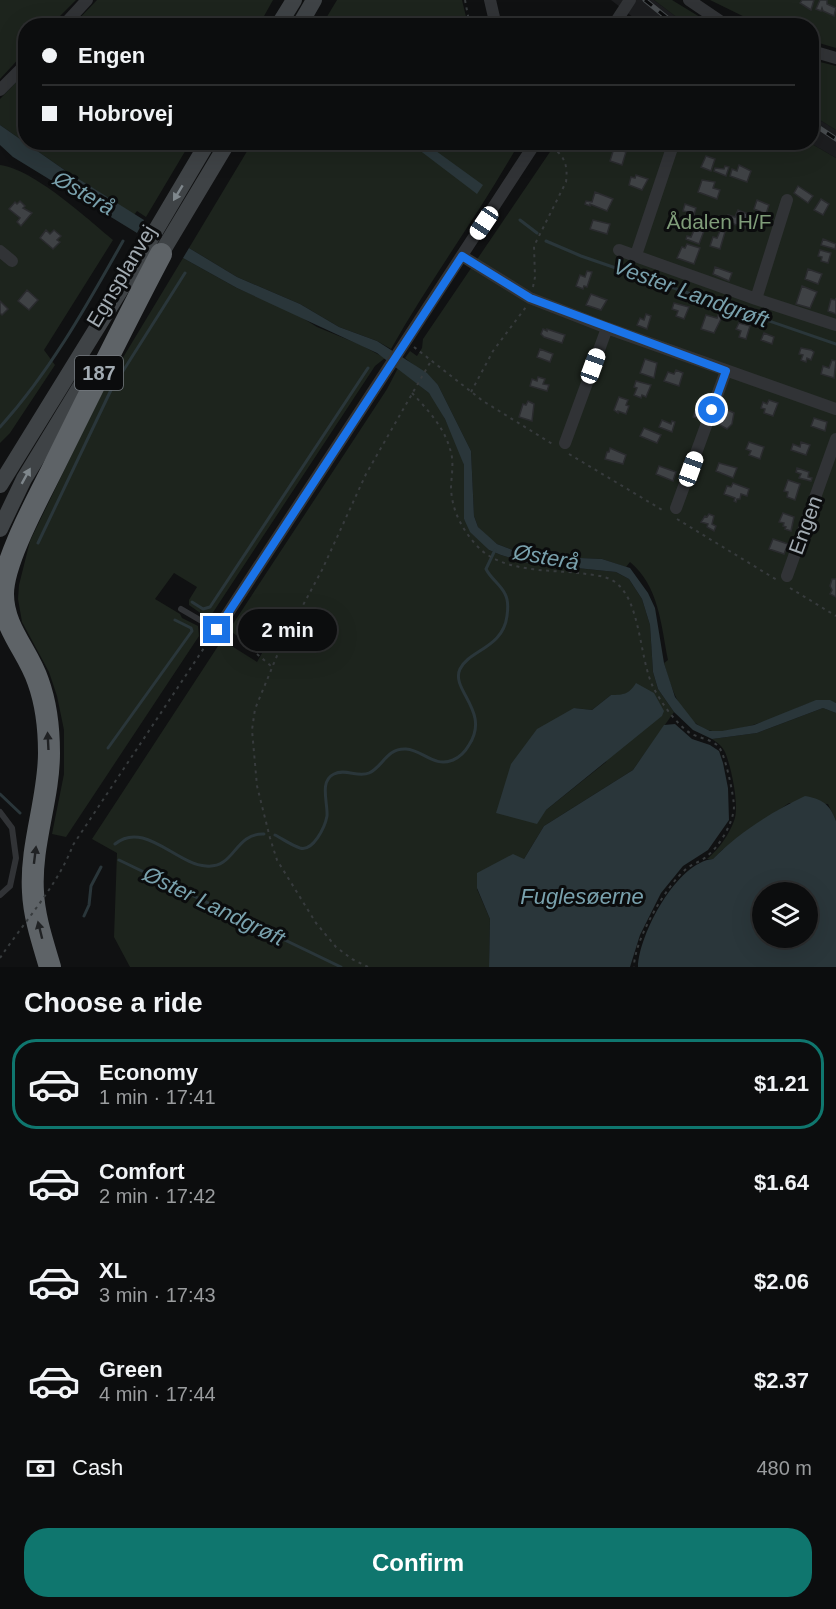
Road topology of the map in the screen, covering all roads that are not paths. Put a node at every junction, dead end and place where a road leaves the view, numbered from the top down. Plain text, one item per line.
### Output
1 (87, 0) edge
2 (294, 0) edge
3 (314, 0) edge
4 (490, 0) edge
5 (630, 0) edge
6 (689, 0) edge
7 (70, 18) edge
8 (283, 18) edge
9 (304, 18) edge
10 (494, 18) edge
11 (618, 18) edge
12 (716, 18) edge
13 (819, 53) edge
14 (836, 58) edge
15 (18, 72) edge
16 (0, 90) edge
17 (203, 150) edge
18 (223, 150) edge
19 (531, 150) edge
20 (671, 150) edge
21 (788, 200) dead end
22 (619, 250) dead end
23 (0, 251) edge
24 (161, 254) junction
25 (636, 255) junction
26 (462, 256) junction
27 (12, 261) dead end
28 (756, 299) junction
29 (836, 325) edge
30 (607, 328) junction
31 (726, 371) junction
32 (836, 409) edge
33 (836, 439) edge
34 (566, 443) dead end
35 (0, 485) edge
36 (676, 508) dead end
37 (0, 528) edge
38 (787, 576) dead end
39 (181, 609) dead end
40 (217, 630) joint
41 (0, 638) edge
42 (45, 714) junction
43 (0, 812) edge
44 (0, 895) edge
45 (50, 967) edge

1 - 7 street
2 - 8 main road
3 - 9 main road
4 - 10 street
5 - 11 street
6 - 12 street
13 - 14 street
15 - 16 street
17 -> 35 main road, Egnsplanvej
18 - 24 main road, Egnsplanvej
19 - 26 street
20 - 25 street
21 - 28 street
22 - 25 street
23 - 27 street
37 -> 24 main road, Egnsplanvej
24 - 42 highway, 187
25 - 28 street
26 - 30 street
26 - 40 street
28 - 29 street
30 - 31 street
30 - 34 street
31 - 32 street
31 - 36 street
33 - 38 street, Engen
39 - 40 lane
41 - 42 highway
45 -> 42 highway, 187
43 - 44 lane

